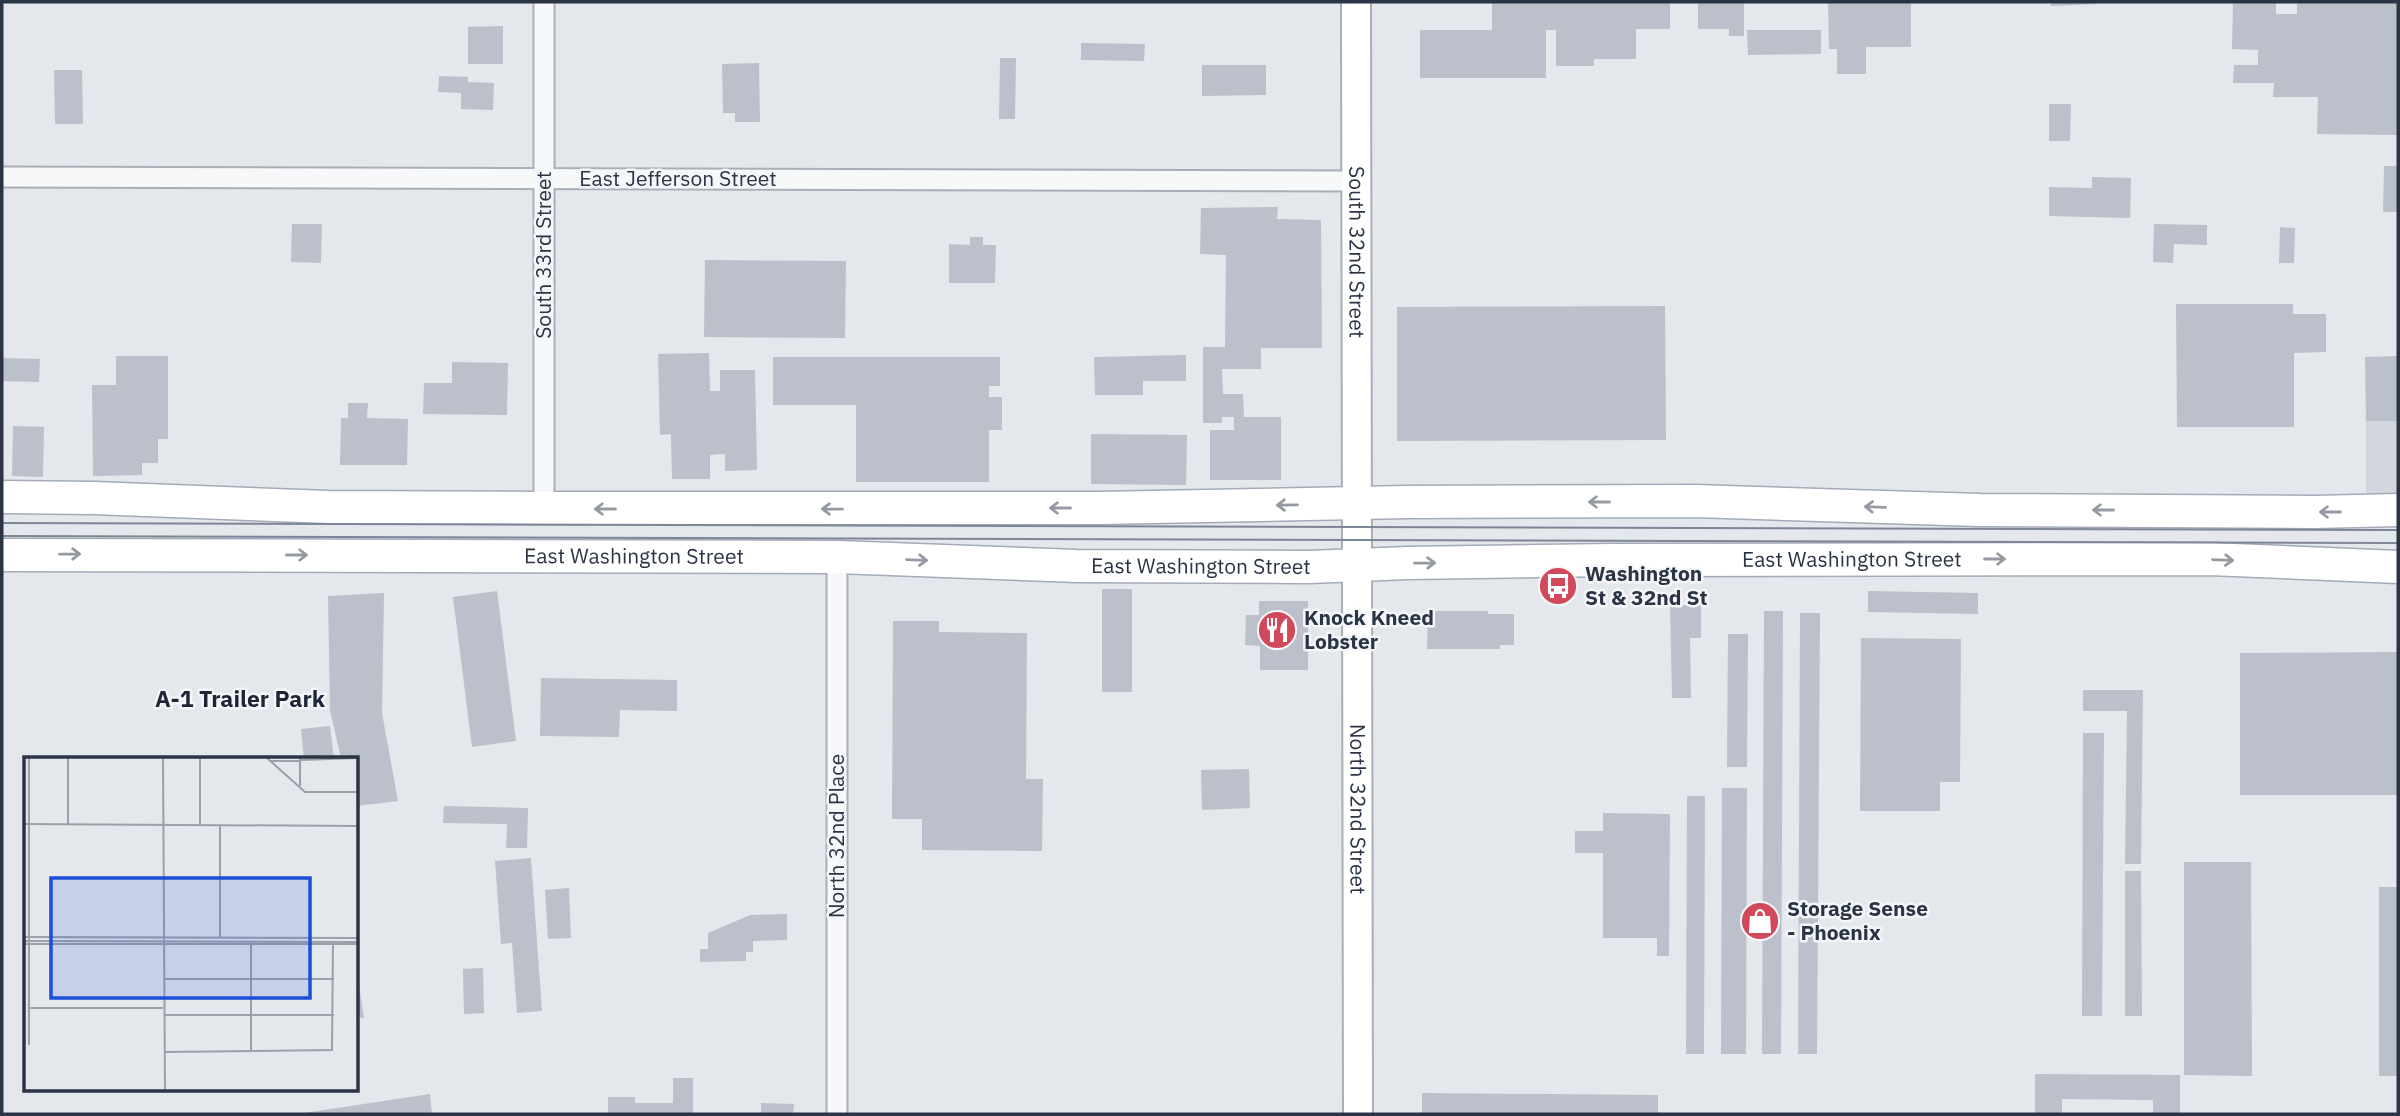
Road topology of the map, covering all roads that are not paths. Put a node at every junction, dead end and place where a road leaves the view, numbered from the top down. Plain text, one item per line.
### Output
1 (544, 2) edge
2 (1356, 2) edge
3 (2, 177) edge
4 (543, 178) junction
5 (1355, 181) junction
6 (2, 497) edge
7 (1356, 503) junction
8 (544, 508) junction
9 (2398, 510) edge
10 (2, 555) edge
11 (836, 557) junction
12 (1357, 565) junction
13 (2398, 567) edge
14 (837, 1114) edge
15 (1358, 1114) edge

1 - 4 street, South 33rd Street
2 - 5 main road, South 32nd Street
3 - 4 street, East Jefferson Street
4 - 5 street, East Jefferson Street
4 - 8 street, South 33rd Street
5 - 7 main road, South 32nd Street
6 - 8 main road
7 -> 8 main road
9 -> 7 main road
7 - 12 main road, North 32nd Street
10 -> 11 main road, East Washington Street
11 -> 12 main road, East Washington Street
11 - 14 street, North 32nd Place
12 -> 13 main road, East Washington Street
12 - 15 main road, North 32nd Street

